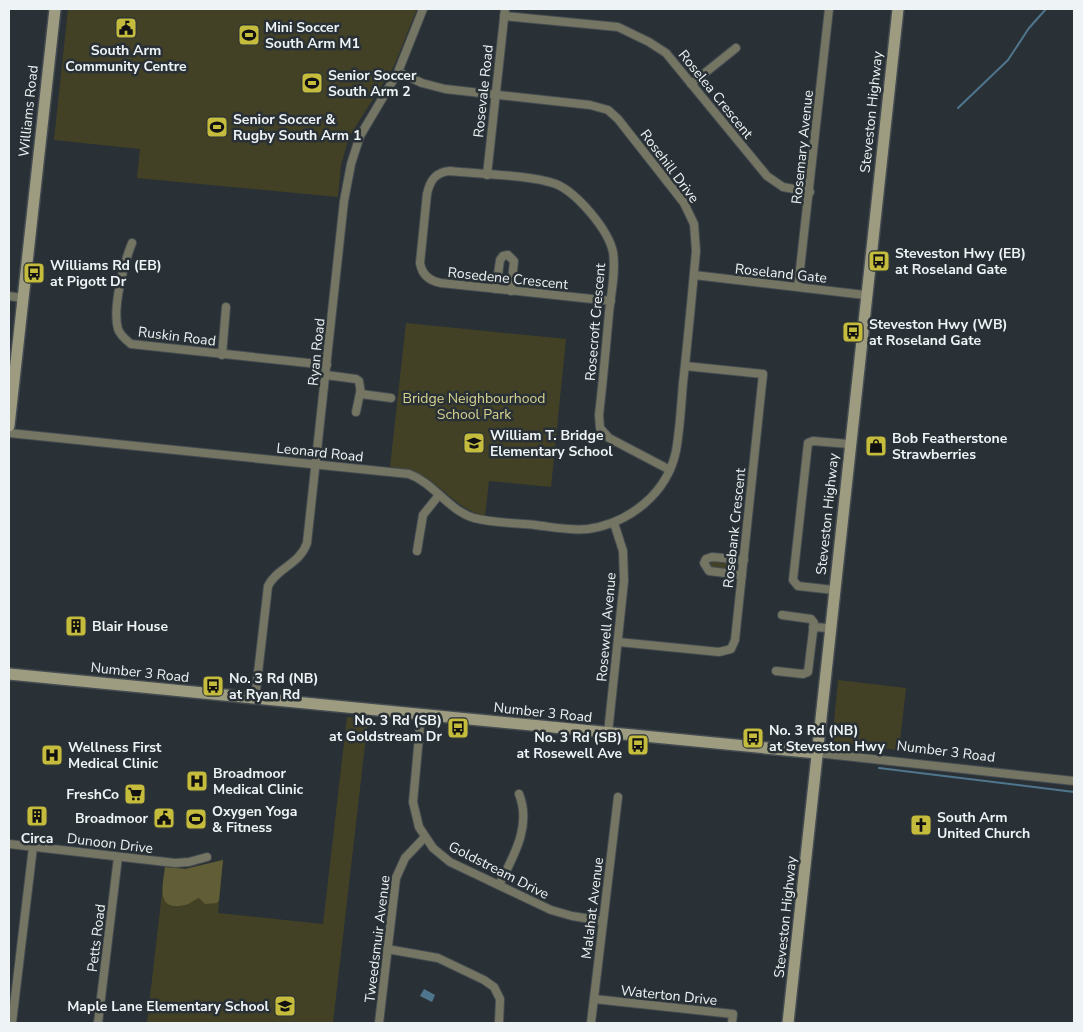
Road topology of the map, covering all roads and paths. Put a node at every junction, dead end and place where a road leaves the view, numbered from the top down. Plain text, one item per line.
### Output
1 (55, 9) edge
2 (423, 9) edge
3 (829, 9) edge
4 (898, 9) edge
5 (504, 12) edge
6 (736, 48) dead end
7 (398, 72) junction
8 (691, 84) junction
9 (496, 95) junction
10 (441, 173) joint
11 (487, 175) junction
12 (810, 192) junction
13 (132, 243) dead end
14 (694, 276) junction
15 (798, 287) junction
16 (496, 289) junction
17 (511, 291) junction
18 (865, 295) junction
19 (9, 296) edge
20 (22, 298) junction
21 (611, 301) junction
22 (226, 307) dead end
23 (222, 354) junction
24 (327, 366) junction
25 (685, 366) junction
26 (326, 375) junction
27 (360, 392) junction
28 (391, 398) dead end
29 (356, 412) dead end
30 (9, 426) edge
31 (602, 432) junction
32 (9, 433) edge
33 (593, 439) dead end
34 (849, 444) junction
35 (315, 464) junction
36 (670, 470) junction
37 (439, 495) junction
38 (614, 523) junction
39 (417, 551) dead end
40 (744, 560) junction
41 (742, 575) junction
42 (834, 590) junction
43 (782, 616) dead end
44 (813, 627) junction
45 (830, 628) junction
46 (618, 642) junction
47 (776, 671) dead end
48 (9, 674) edge
49 (255, 698) junction
50 (421, 715) junction
51 (608, 733) junction
52 (817, 753) junction
53 (1074, 781) edge
54 (519, 794) dead end
55 (618, 797) dead end
56 (424, 838) junction
57 (9, 844) edge
58 (33, 847) junction
59 (118, 857) junction
60 (207, 858) dead end
61 (499, 885) junction
62 (603, 920) junction
63 (387, 949) junction
64 (594, 999) junction
65 (12, 1023) edge
66 (98, 1023) edge
67 (379, 1023) edge
68 (499, 1023) edge
69 (591, 1023) edge
70 (732, 1023) edge
71 (788, 1023) edge

1 - 20 main road, Williams Road
2 - 7 street, Ryan Road
3 - 12 street, Rosemary Avenue
4 - 18 main road, Steveston Highway
5 - 8 street, Roselea Crescent
5 - 9 street, Rosevale Road
6 - 8 street
7 - 9 street, Rosehill Drive
7 - 24 street, Ryan Road
8 - 12 street, Roselea Crescent
9 - 11 street, Rosevale Road
9 - 14 street, Rosehill Drive
10 - 11 street, Rosecroft Crescent
10 - 16 street, Rosedene Crescent
11 - 21 street, Rosecroft Crescent
12 - 15 street, Rosemary Avenue
13 - 23 street, Ruskin Road
14 - 15 street, Roseland Gate
14 - 25 street, Rosehill Drive
15 - 18 street, Roseland Gate
16 - 17 street, Rosedene Crescent
16 - 17 street
17 - 21 street, Rosedene Crescent
18 - 34 main road, Steveston Highway
19 - 20 street
20 - 30 main road, Williams Road
21 - 31 street, Rosecroft Crescent
22 - 23 street
23 - 24 street, Ruskin Road
24 - 26 street, Ryan Road
25 - 36 street, Rosehill Drive
25 - 40 street, Rosebank Crescent
26 - 27 street
26 - 35 street, Ryan Road
27 - 28 street
27 - 29 street
31 - 33 street
31 - 36 street
32 - 35 street, Leonard Road
34 - 42 main road, Steveston Highway
34 - 42 street
35 - 37 street, Leonard Road
35 - 49 street, Ryan Road
36 - 38 street, Rosehill Drive
37 - 38 street, Leonard Road
37 - 39 street
38 - 46 street, Rosewell Avenue
40 - 41 street, Rosebank Crescent
40 - 41 street
41 - 46 street, Rosebank Crescent
42 - 45 main road, Steveston Highway
43 - 44 street
44 - 45 street
44 - 47 street
45 - 52 main road, Steveston Highway
46 - 51 street, Rosewell Avenue
48 - 49 main road, Number 3 Road
49 - 50 main road, Number 3 Road
50 - 51 main road, Number 3 Road
50 - 56 street, Goldstream Drive
51 - 52 main road, Number 3 Road
52 - 53 street, Number 3 Road
52 - 71 main road, Steveston Highway
54 - 61 street
55 - 62 street, Malahat Avenue
56 - 61 street, Goldstream Drive
56 - 63 street, Tweedsmuir Avenue
57 - 58 street, Dunoon Drive
58 - 59 street, Dunoon Drive
58 - 65 street
59 - 60 street, Dunoon Drive
59 - 66 street, Petts Road
61 - 62 street, Goldstream Drive
62 - 64 street, Malahat Avenue
63 - 67 street, Tweedsmuir Avenue
63 - 68 street
64 - 69 street, Malahat Avenue
64 - 70 street, Waterton Drive

